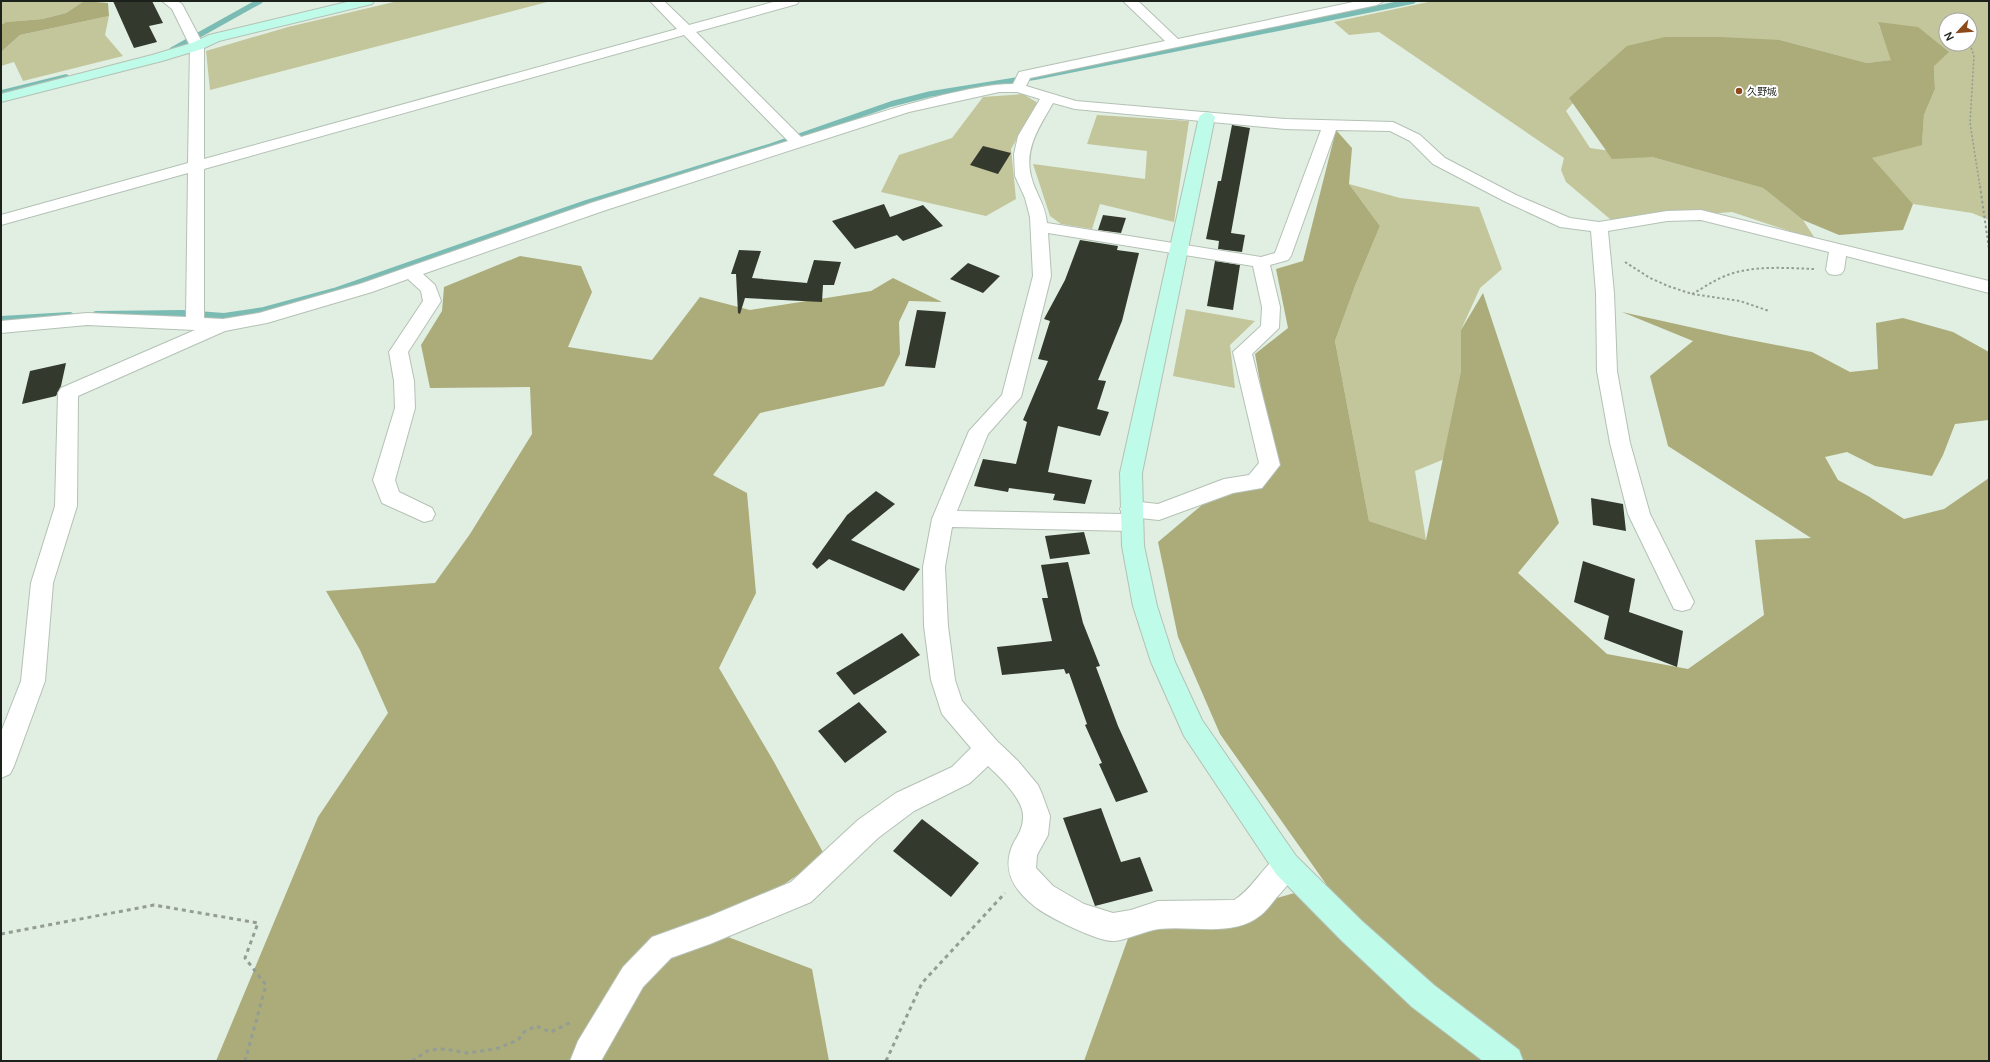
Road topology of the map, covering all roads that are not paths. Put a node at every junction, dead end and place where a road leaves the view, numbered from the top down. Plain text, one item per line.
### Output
1 (169, 1) edge
2 (367, 1) edge
3 (657, 1) edge
4 (792, 1) edge
5 (1130, 1) edge
6 (1377, 1) edge
7 (687, 30) junction
8 (1175, 43) junction
9 (197, 46) junction
10 (1018, 88) junction
11 (1, 98) edge
12 (1048, 98) junction
13 (1206, 117) junction
14 (1330, 126) junction
15 (799, 143) junction
16 (197, 165) junction
17 (1, 220) edge
18 (1039, 227) junction
19 (1598, 227) junction
20 (1838, 248) junction
21 (1180, 249) junction
22 (1261, 262) junction
23 (1835, 270) road end
24 (411, 273) junction
25 (1989, 287) edge
26 (195, 324) junction
27 (222, 325) junction
28 (1, 327) edge
29 (424, 514) dead end
30 (1132, 516) junction
31 (943, 519) junction
32 (1682, 602) dead end
33 (988, 749) junction
34 (1, 766) edge
35 (1286, 865) junction
36 (585, 1061) edge
37 (1508, 1061) edge

1 - 9 street
2 - 9 street
3 - 7 street
4 - 7 street
5 - 8 street
6 - 8 street
7 - 15 street
7 - 16 street
8 - 10 street
9 - 11 street
9 - 16 street
10 - 12 street
10 - 15 street
12 - 13 street
12 - 18 street
13 - 14 street
13 - 21 street
14 - 19 street
14 - 22 street
15 - 24 street
16 - 17 street
16 - 26 street
18 - 21 street
18 - 31 street
19 - 20 street
19 - 32 street
20 - 23 street
20 - 25 street
21 - 22 street
21 - 30 street
22 - 30 street
24 - 27 street
24 - 29 street
26 - 27 street
26 - 28 street
27 - 34 street
30 - 31 street
30 - 35 street
31 - 33 street
33 - 35 street
33 - 36 street
35 - 37 street

